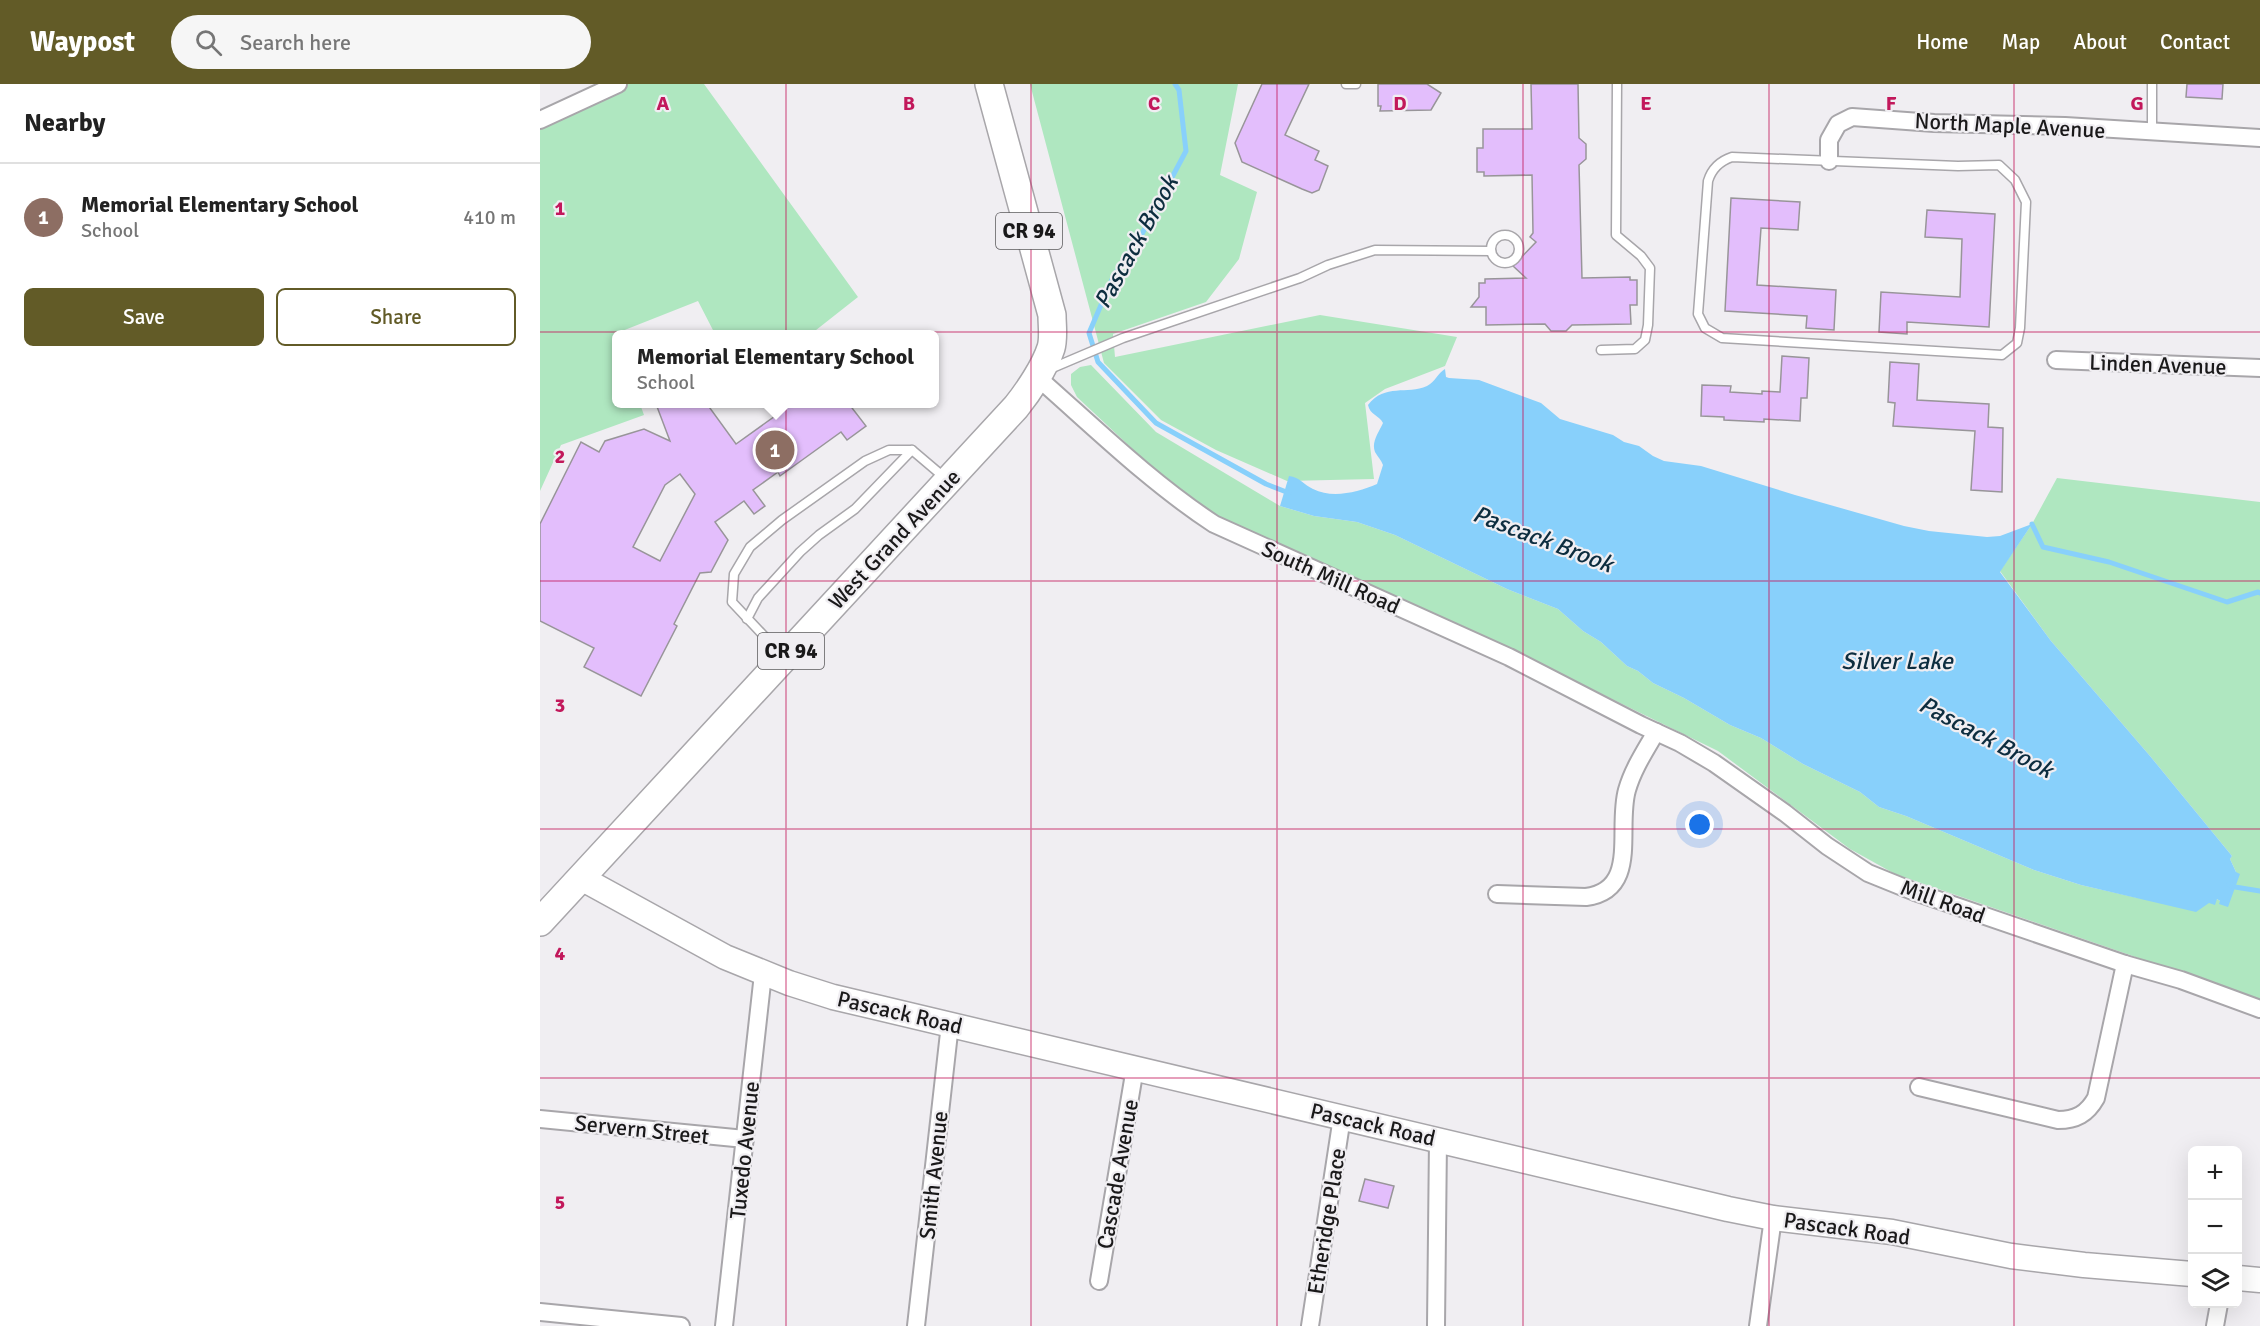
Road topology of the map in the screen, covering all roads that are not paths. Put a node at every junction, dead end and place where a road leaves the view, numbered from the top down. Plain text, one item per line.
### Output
1 (618, 84) edge
2 (989, 84) edge
3 (1346, 84) edge
4 (1356, 84) edge
5 (1617, 84) edge
6 (2152, 88) edge
7 (540, 120) edge
8 (2152, 131) junction
9 (2260, 138) edge
10 (1829, 161) junction
11 (1491, 251) dead end
12 (1601, 350) dead end
13 (2056, 360) dead end
14 (2260, 368) edge
15 (1036, 376) junction
16 (912, 450) junction
17 (948, 481) junction
18 (747, 619) junction
19 (784, 657) junction
20 (1656, 732) junction
21 (581, 878) junction
22 (1497, 894) dead end
23 (540, 922) edge
24 (2125, 964) junction
25 (764, 974) junction
26 (2260, 1009) edge
27 (950, 1024) junction
28 (1135, 1068) junction
29 (1919, 1087) dead end
30 (1342, 1117) junction
31 (540, 1119) edge
32 (745, 1139) junction
33 (1438, 1140) junction
34 (1773, 1218) junction
35 (2188, 1274) edge
36 (2242, 1278) edge
37 (2260, 1280) edge
38 (1099, 1281) dead end
39 (2218, 1308) edge
40 (540, 1312) edge
41 (681, 1326) edge
42 (724, 1326) edge
43 (916, 1326) edge
44 (1310, 1326) edge
45 (1436, 1326) edge
46 (1758, 1326) edge
47 (2215, 1326) edge

1 - 7 street
2 - 15 main road, West Grand Avenue / CR 94
3 - 4 lane
5 - 12 lane
6 - 8 lane
8 - 9 street, North Maple Avenue
8 - 10 street, North Maple Avenue
10 - 10 lane
11 - 15 lane
13 - 14 street, Linden Avenue
15 - 17 main road, West Grand Avenue / CR 94
15 - 20 street, South Mill Road
16 - 17 lane
16 - 18 lane
16 - 18 lane
17 - 19 main road, West Grand Avenue / CR 94
18 - 19 lane
19 - 21 main road, West Grand Avenue / CR 94
20 - 22 street
20 - 24 street, Mill Road
21 - 23 main road, West Grand Avenue / CR 94
21 - 25 street, Pascack Road
24 - 26 street, Mill Road
24 - 29 street
25 - 27 street, Pascack Road
25 - 32 street, Tuxedo Avenue
27 - 28 street, Pascack Road
27 - 43 street, Smith Avenue
28 - 30 street, Pascack Road
28 - 38 street, Cascade Avenue
30 - 33 street, Pascack Road
30 - 44 street, Etheridge Place
31 - 32 street, Servern Street
32 - 42 street, Tuxedo Avenue
33 - 34 street, Pascack Road
33 - 45 street
34 - 35 street, Pascack Road
34 - 46 street
36 - 37 street
39 - 47 street
40 - 41 street

